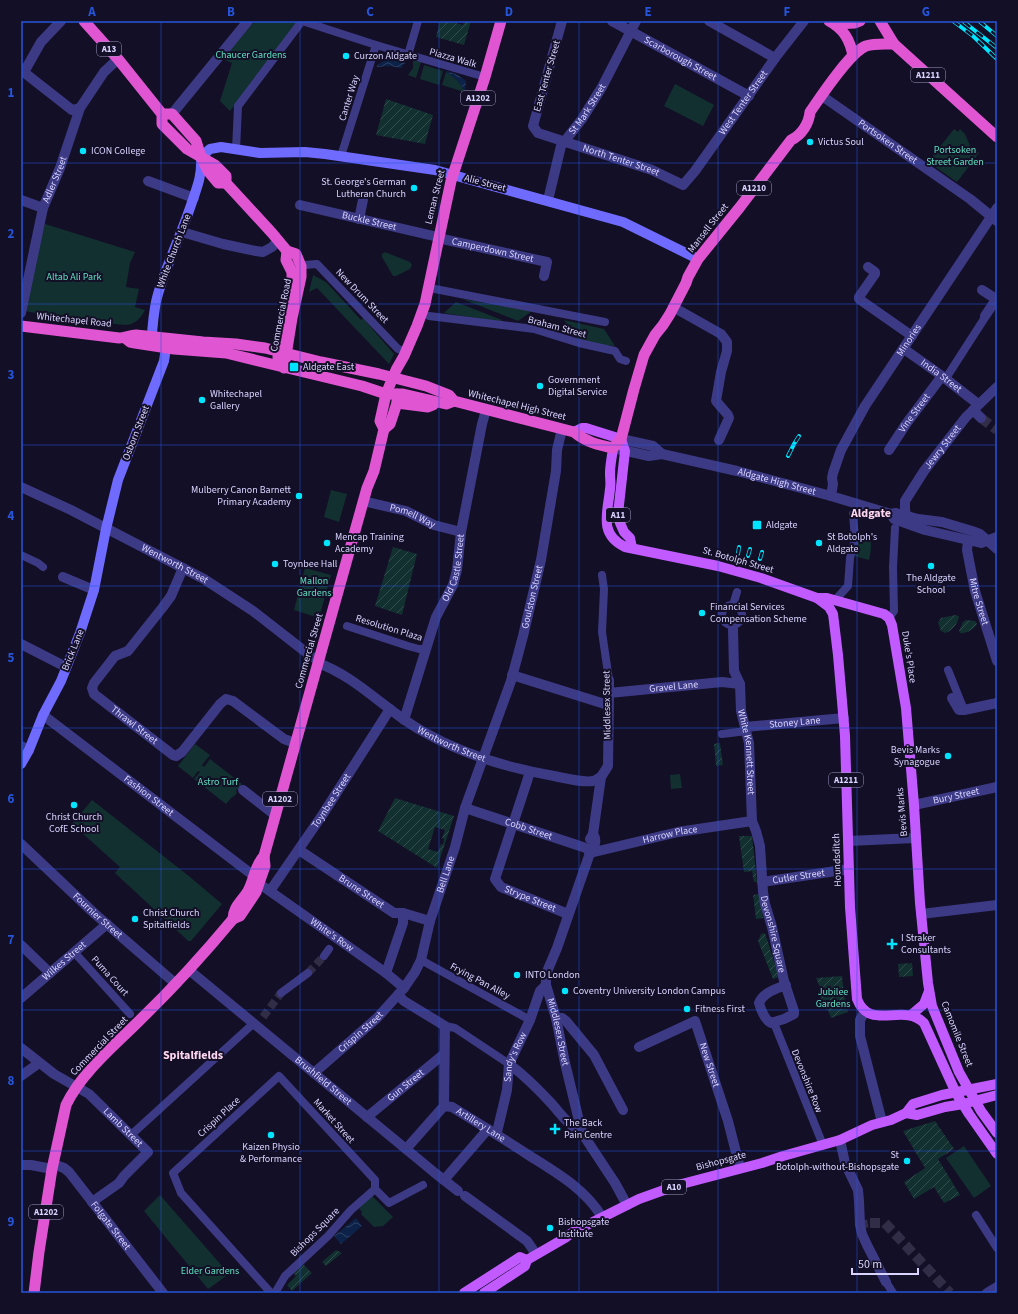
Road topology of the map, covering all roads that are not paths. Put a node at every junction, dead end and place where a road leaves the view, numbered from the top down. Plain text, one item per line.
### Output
1 (61, 21) edge
2 (84, 21) edge
3 (248, 21) edge
4 (302, 21) edge
5 (418, 21) edge
6 (501, 21) edge
7 (562, 21) edge
8 (612, 21) edge
9 (636, 21) edge
10 (709, 21) edge
11 (804, 21) edge
12 (880, 21) edge
13 (857, 22) edge
14 (832, 23) edge
15 (630, 31) junction
16 (894, 44) junction
17 (376, 45) junction
18 (408, 55) junction
19 (853, 56) junction
20 (775, 58) junction
21 (118, 59) junction
22 (22, 71) edge
23 (485, 77) junction
24 (749, 96) junction
25 (822, 96) junction
26 (80, 108) junction
27 (167, 114) junction
28 (535, 130) joint
29 (997, 137) edge
30 (565, 142) junction
31 (236, 150) junction
32 (341, 156) junction
33 (201, 157) junction
34 (453, 174) junction
35 (148, 181) dead end
36 (683, 185) joint
37 (194, 198) junction
38 (21, 200) edge
39 (363, 200) dead end
40 (548, 200) junction
41 (300, 206) dead end
42 (43, 208) junction
43 (995, 216) edge
44 (359, 219) junction
45 (182, 232) junction
46 (438, 237) junction
47 (278, 241) junction
48 (698, 259) junction
49 (305, 265) dead end
50 (868, 267) dead end
51 (544, 276) dead end
52 (435, 290) dead end
53 (982, 290) dead end
54 (997, 298) edge
55 (674, 307) junction
56 (21, 312) edge
57 (429, 316) dead end
58 (985, 318) joint
59 (605, 322) dead end
60 (21, 326) edge
61 (912, 336) junction
62 (151, 341) junction
63 (167, 343) junction
64 (904, 349) junction
65 (401, 350) dead end
66 (282, 352) junction
67 (626, 361) dead end
68 (280, 367) junction
69 (945, 376) junction
70 (997, 387) edge
71 (393, 391) junction
72 (454, 401) junction
73 (975, 407) junction
74 (486, 410) junction
75 (981, 418) tunnel mouth
76 (562, 429) junction
77 (574, 432) junction
78 (621, 439) junction
79 (719, 440) dead end
80 (613, 448) junction
81 (889, 450) dead end
82 (625, 451) junction
83 (662, 454) junction
84 (21, 487) edge
85 (827, 495) junction
86 (363, 501) junction
87 (853, 514) dead end
88 (890, 514) junction
89 (906, 516) junction
90 (896, 528) dead end
91 (106, 529) junction
92 (461, 532) junction
93 (992, 539) edge
94 (968, 541) junction
95 (632, 548) junction
96 (997, 549) edge
97 (21, 555) edge
98 (43, 567) dead end
99 (183, 568) junction
100 (602, 575) dead end
101 (63, 577) dead end
102 (94, 590) junction
103 (737, 592) dead end
104 (817, 598) junction
105 (836, 599) junction
106 (733, 605) junction
107 (889, 618) junction
108 (347, 626) dead end
109 (732, 627) junction
110 (21, 644) edge
111 (425, 649) junction
112 (318, 661) junction
113 (997, 661) edge
114 (66, 667) junction
115 (948, 670) dead end
116 (512, 675) junction
117 (608, 680) joint
118 (740, 684) junction
119 (609, 693) junction
120 (952, 698) dead end
121 (997, 703) edge
122 (608, 705) junction
123 (390, 708) junction
124 (906, 708) joint
125 (964, 710) junction
126 (43, 715) junction
127 (844, 718) junction
128 (404, 720) junction
129 (746, 729) junction
130 (722, 734) dead end
131 (295, 743) junction
132 (25, 748) edge
133 (483, 759) junction
134 (21, 764) edge
135 (530, 772) junction
136 (601, 777) junction
137 (997, 787) edge
138 (243, 790) dead end
139 (914, 805) junction
140 (465, 808) junction
141 (275, 815) junction
142 (752, 821) junction
143 (513, 824) junction
144 (916, 838) junction
145 (848, 841) junction
146 (21, 844) edge
147 (299, 850) junction
148 (590, 853) junction
149 (849, 869) junction
150 (257, 880) junction
151 (762, 882) junction
152 (270, 891) junction
153 (997, 905) edge
154 (403, 913) junction
155 (568, 914) junction
156 (921, 914) junction
157 (430, 921) junction
158 (107, 924) junction
159 (21, 945) edge
160 (329, 949) dead end
161 (74, 952) junction
162 (324, 956) tunnel mouth
163 (421, 960) junction
164 (189, 970) junction
165 (308, 972) tunnel mouth
166 (50, 973) junction
167 (386, 973) junction
168 (176, 984) junction
169 (546, 985) junction
170 (786, 985) junction
171 (401, 991) junction
172 (929, 991) junction
173 (281, 993) tunnel mouth
174 (21, 998) edge
175 (130, 1014) dead end
176 (911, 1015) junction
177 (862, 1016) junction
178 (556, 1018) junction
179 (530, 1020) junction
180 (254, 1023) junction
181 (774, 1023) junction
182 (445, 1026) junction
183 (639, 1047) dead end
184 (21, 1048) edge
185 (444, 1054) junction
186 (39, 1063) junction
187 (509, 1064) junction
188 (314, 1074) junction
189 (21, 1076) edge
190 (279, 1076) joint
191 (997, 1084) edge
192 (76, 1086) junction
193 (969, 1090) junction
194 (956, 1093) junction
195 (997, 1095) edge
196 (975, 1100) junction
197 (963, 1104) junction
198 (444, 1106) junction
199 (623, 1110) dead end
200 (906, 1113) junction
201 (367, 1118) junction
202 (882, 1122) junction
203 (581, 1128) junction
204 (492, 1131) junction
205 (997, 1134) edge
206 (131, 1135) junction
207 (840, 1140) junction
208 (823, 1145) junction
209 (406, 1149) junction
210 (997, 1154) edge
211 (21, 1165) edge
212 (52, 1167) junction
213 (740, 1168) junction
214 (444, 1180) junction
215 (423, 1185) dead end
216 (375, 1189) junction
217 (92, 1202) junction
218 (627, 1205) junction
219 (976, 1215) dead end
220 (602, 1217) junction
221 (997, 1248) edge
222 (531, 1257) junction
223 (886, 1282) joint
224 (997, 1287) edge
225 (34, 1293) edge
226 (163, 1293) edge
227 (271, 1293) edge
228 (275, 1293) edge
229 (464, 1293) edge
230 (484, 1293) edge
231 (893, 1293) edge
232 (987, 1293) edge

1 - 22 street
2 - 21 highway, Commercial Road / A13
3 - 27 street
4 - 17 street, Piazza Walk
4 - 31 street
5 - 18 street
6 - 23 highway, Leman Street / A1202
7 - 28 street, East Tenter Street
8 - 15 street, Scarborough Street
9 - 15 street, St Mark Street
10 - 20 street
11 - 20 street, West Tenter Street
12 - 16 highway, A1211
13 - 14 highway
14 - 19 highway
15 - 24 street, Scarborough Street
15 - 30 street, St Mark Street
16 - 19 highway, Mansell Street
16 - 29 highway, A1211
17 - 18 street, Piazza Walk
17 - 32 street, Canter Way
18 - 23 street, Piazza Walk
19 - 25 highway, Mansell Street / A1210
20 - 24 street, West Tenter Street
21 - 26 street, Adler Street
21 - 27 highway, Commercial Road / A13
22 - 26 street
23 - 34 highway, Leman Street / A1202
24 - 36 street, West Tenter Street
25 - 43 street, Portsoken Street
25 - 48 highway, Mansell Street / A1210
26 - 42 street, Adler Street
27 - 33 highway, Commercial Road / A13
28 - 30 street, North Tenter Street
30 - 36 street, North Tenter Street
30 - 40 street, St Mark Street
31 - 32 main road, Alie Street
31 - 33 main road, Alie Street
32 - 34 main road, Alie Street
33 - 37 main road, White Church Lane
33 - 47 highway, Commercial Road / A13
34 - 40 main road, Alie Street
34 - 46 highway, Leman Street / A1202
35 - 37 street
37 - 45 main road, White Church Lane
38 - 42 street
39 - 44 street
40 - 48 main road, Alie Street
41 - 44 street, Buckle Street
42 - 56 street, Adler Street
43 - 61 street, Minories
44 - 46 street, Buckle Street
45 - 47 street
45 - 62 main road, White Church Lane
46 - 51 street, Camperdown Street
46 - 71 highway, Leman Street / A1202
47 - 66 highway, Commercial Road / A13
48 - 55 highway, Mansell Street / A1210
49 - 65 street, New Drum Street
50 - 61 street
52 - 59 street, Braham Street
53 - 54 street, Vine Street
54 - 58 street, Vine Street
55 - 78 highway, Mansell Street / A1210
55 - 79 street
57 - 67 street, Braham Street
58 - 69 street, Vine Street
60 - 62 highway, Whitechapel Road
61 - 64 street, Minories
62 - 63 highway, Whitechapel Road
63 - 66 highway, Whitechapel High Street
63 - 68 highway, Whitechapel High Street
63 - 91 main road, Osborn Street
64 - 69 street, India Street
64 - 85 street, Minories
66 - 68 highway, Commercial Road / A13
66 - 71 highway, Whitechapel High Street
68 - 71 highway, Whitechapel High Street
69 - 73 street, India Street
69 - 81 street, Vine Street
70 - 73 street, Jewry Street
71 - 72 highway, Whitechapel High Street
71 - 72 highway, Whitechapel High Street
71 - 86 highway, Commercial Street / A1202
72 - 74 highway, Whitechapel High Street
73 - 75 street, India Street
73 - 89 street, Jewry Street
74 - 76 highway, Whitechapel High Street
74 - 92 street, Old Castle Street
76 - 77 highway, Whitechapel High Street
76 - 116 street, Goulston Street
77 - 78 main road, Whitechapel High Street
77 - 80 highway, Whitechapel High Street
78 - 80 highway
78 - 82 main road
78 - 83 street, Aldgate High Street
80 - 82 street, Aldgate High Street
80 - 95 main road, St. Botolph Street / A11
82 - 83 street, Aldgate High Street
82 - 95 main road, A11
83 - 85 street, Aldgate High Street
84 - 91 street, Wentworth Street
85 - 88 street, Aldgate High Street
86 - 92 street, Pomell Way
86 - 112 highway, Commercial Street / A1202
87 - 105 street
88 - 89 street
88 - 94 street
89 - 93 street
90 - 107 street
91 - 99 street, Wentworth Street
91 - 102 main road, Brick Lane
92 - 111 street, Old Castle Street
93 - 94 street
93 - 96 street
94 - 113 street, Mitre Street
95 - 104 main road, St. Botolph Street / A11
97 - 98 street
99 - 112 street, Wentworth Street
99 - 131 street, Thrawl Street
100 - 117 street, Middlesex Street
101 - 102 street
102 - 114 main road, Brick Lane
103 - 106 street
104 - 105 main road, St. Botolph Street / A11
104 - 127 main road, Houndsditch / A1211
105 - 107 main road
106 - 109 street
106 - 109 street
107 - 124 main road, Duke's Place
108 - 111 street, Resolution Plaza
109 - 118 street, White Kennett Street
110 - 114 street
111 - 128 street, Old Castle Street
112 - 123 street, Wentworth Street
112 - 131 highway, Commercial Street / A1202
114 - 126 main road, Brick Lane
115 - 125 street
116 - 122 street
116 - 133 street, Goulston Street
117 - 119 street, Middlesex Street
118 - 119 street, Gravel Lane
118 - 129 street, White Kennett Street
119 - 122 street, Middlesex Street
120 - 125 street
121 - 125 street
122 - 136 street, Middlesex Street
123 - 128 street, Wentworth Street
123 - 147 street, Toynbee Street
124 - 139 main road, Bevis Marks
126 - 132 main road, Brick Lane
126 - 150 street, Fashion Street
127 - 129 street, Stoney Lane
127 - 145 main road, Houndsditch / A1211
128 - 133 street, Wentworth Street
129 - 130 street
129 - 142 street, White Kennett Street
131 - 141 highway, Commercial Street / A1202
132 - 134 main road, Brick Lane
133 - 135 street, Wentworth Street
133 - 140 street, Bell Lane
135 - 136 street, Wentworth Street
135 - 143 street
136 - 148 street, Middlesex Street
137 - 139 street, Bury Street
138 - 141 street
139 - 144 main road, Bevis Marks
140 - 143 street, Cobb Street
140 - 157 street, Bell Lane
141 - 150 highway, Commercial Street / A1202
142 - 148 street, Harrow Place
142 - 151 street, Cutler Street
143 - 148 street, Cobb Street
143 - 155 street, Strype Street
144 - 145 street
144 - 156 main road, Bevis Marks
145 - 149 main road, Houndsditch / A1211
146 - 158 street, Fournier Street
147 - 152 street, Toynbee Street
147 - 154 street, Brune Street
148 - 155 street, Middlesex Street
149 - 151 street, Cutler Street
149 - 177 main road, Houndsditch / A1211
150 - 152 street, White's Row
150 - 164 highway, Commercial Street / A1202
151 - 170 street, Devonshire Square
152 - 167 street, White's Row
153 - 156 street
154 - 157 street, Brune Street
154 - 167 street
155 - 169 street, Middlesex Street
156 - 172 main road, Camomile Street
157 - 163 street, Bell Lane
158 - 161 street, Wilkes Street
158 - 168 street, Fournier Street
159 - 166 street
160 - 162 street
161 - 166 street, Wilkes Street
161 - 175 street, Puma Court
163 - 171 street, Bell Lane
163 - 179 street, Frying Pan Alley
164 - 168 highway, Commercial Street / A1202
164 - 180 street, Brushfield Street
165 - 173 street
166 - 174 street, Wilkes Street
167 - 171 street, White's Row
168 - 192 highway, Commercial Street / A1202
169 - 178 street, Middlesex Street
169 - 179 street, Sandy's Row
170 - 181 street, Devonshire Square
170 - 181 street, Devonshire Square
171 - 182 street
171 - 188 street, Crispin Street
172 - 176 main road
172 - 193 main road, Camomile Street
176 - 177 main road
176 - 194 main road
177 - 202 street, Houndsditch
178 - 199 street
178 - 203 street, Middlesex Street
179 - 187 street, Sandy's Row
180 - 188 street, Brushfield Street
180 - 206 street
181 - 208 street, Devonshire Row
182 - 185 street, Artillery Lane
182 - 187 street
183 - 213 street, New Street
184 - 186 street, Lamb Street
185 - 198 street, Artillery Lane
185 - 201 street, Gun Street
186 - 189 street
186 - 192 street, Lamb Street
187 - 203 street
187 - 204 street, Sandy's Row
188 - 201 street, Brushfield Street
190 - 216 street, Market Street
190 - 227 street, Crispin Place
191 - 193 main road, Bishopsgate / A10
192 - 206 street, Lamb Street
192 - 212 highway, Commercial Street / A1202
193 - 194 main road, Bishopsgate / A10
193 - 196 main road, Camomile Street
194 - 197 main road
194 - 200 main road, Bishopsgate / A10
195 - 196 main road, Bishopsgate / A10
196 - 197 main road, Bishopsgate / A10
196 - 205 main road, Camomile Street
197 - 200 main road, Bishopsgate / A10
197 - 210 main road
198 - 204 street, Artillery Lane
198 - 209 street
200 - 202 main road, Bishopsgate / A10
201 - 209 street, Brushfield Street
202 - 207 main road, Bishopsgate / A10
203 - 218 street, Middlesex Street
204 - 214 street
204 - 220 street, Artillery Lane
206 - 217 street, Lamb Street
207 - 208 main road, Bishopsgate / A10
207 - 223 street
208 - 213 main road, Bishopsgate / A10
209 - 214 street, Brushfield Street
211 - 212 street, Folgate Street
212 - 217 street, Folgate Street
212 - 225 highway, Commercial Street / A1202
213 - 218 main road, Bishopsgate / A10
214 - 222 street, Brushfield Street
215 - 216 street
216 - 228 street, Bishops Square
217 - 226 street, Folgate Street
218 - 220 main road, Bishopsgate / A10
219 - 221 street
220 - 222 main road, Bishopsgate / A10
222 - 229 main road, Bishopsgate / A10
222 - 230 main road, Bishopsgate / A10
223 - 231 street
224 - 232 street

